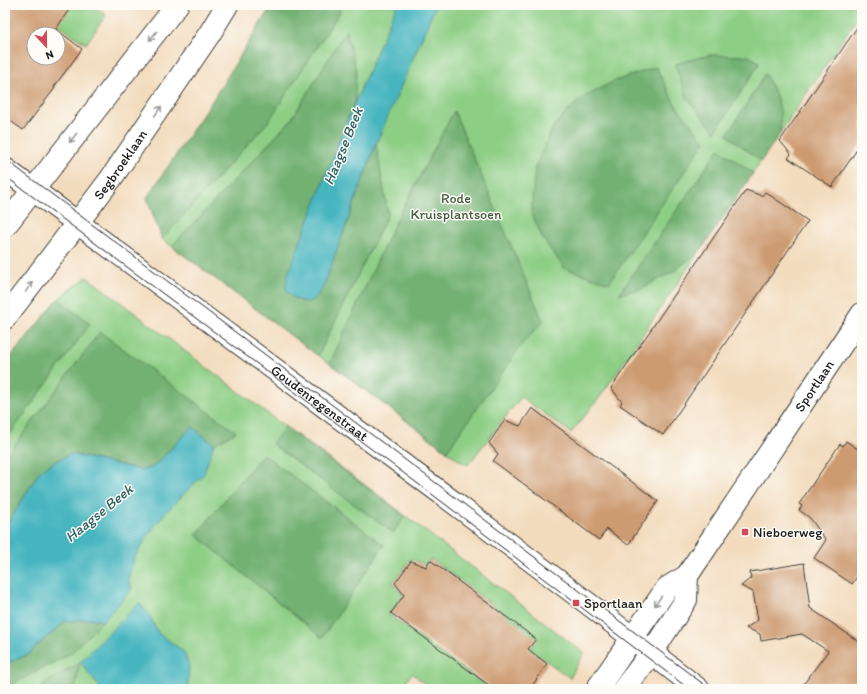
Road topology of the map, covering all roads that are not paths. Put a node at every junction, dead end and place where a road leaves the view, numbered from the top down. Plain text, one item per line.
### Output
1 (177, 5) edge
2 (227, 5) edge
3 (5, 169) edge
4 (33, 190) junction
5 (77, 222) junction
6 (5, 226) edge
7 (862, 314) edge
8 (5, 318) edge
9 (687, 576) junction
10 (632, 638) junction
11 (652, 652) junction
12 (597, 689) edge
13 (624, 689) edge
14 (698, 689) edge

1 -> 4 street
5 -> 2 street, Segbroeklaan
3 - 4 street, Goudenregenstraat
4 - 5 street, Goudenregenstraat
4 - 6 street
8 -> 5 street, Segbroeklaan
5 - 10 street, Goudenregenstraat
7 - 9 street, Sportlaan
9 -> 10 street, Sportlaan
9 - 11 street
10 - 11 street, Goudenregenstraat
10 - 12 street, Sportlaan
11 - 13 street
11 - 14 street

